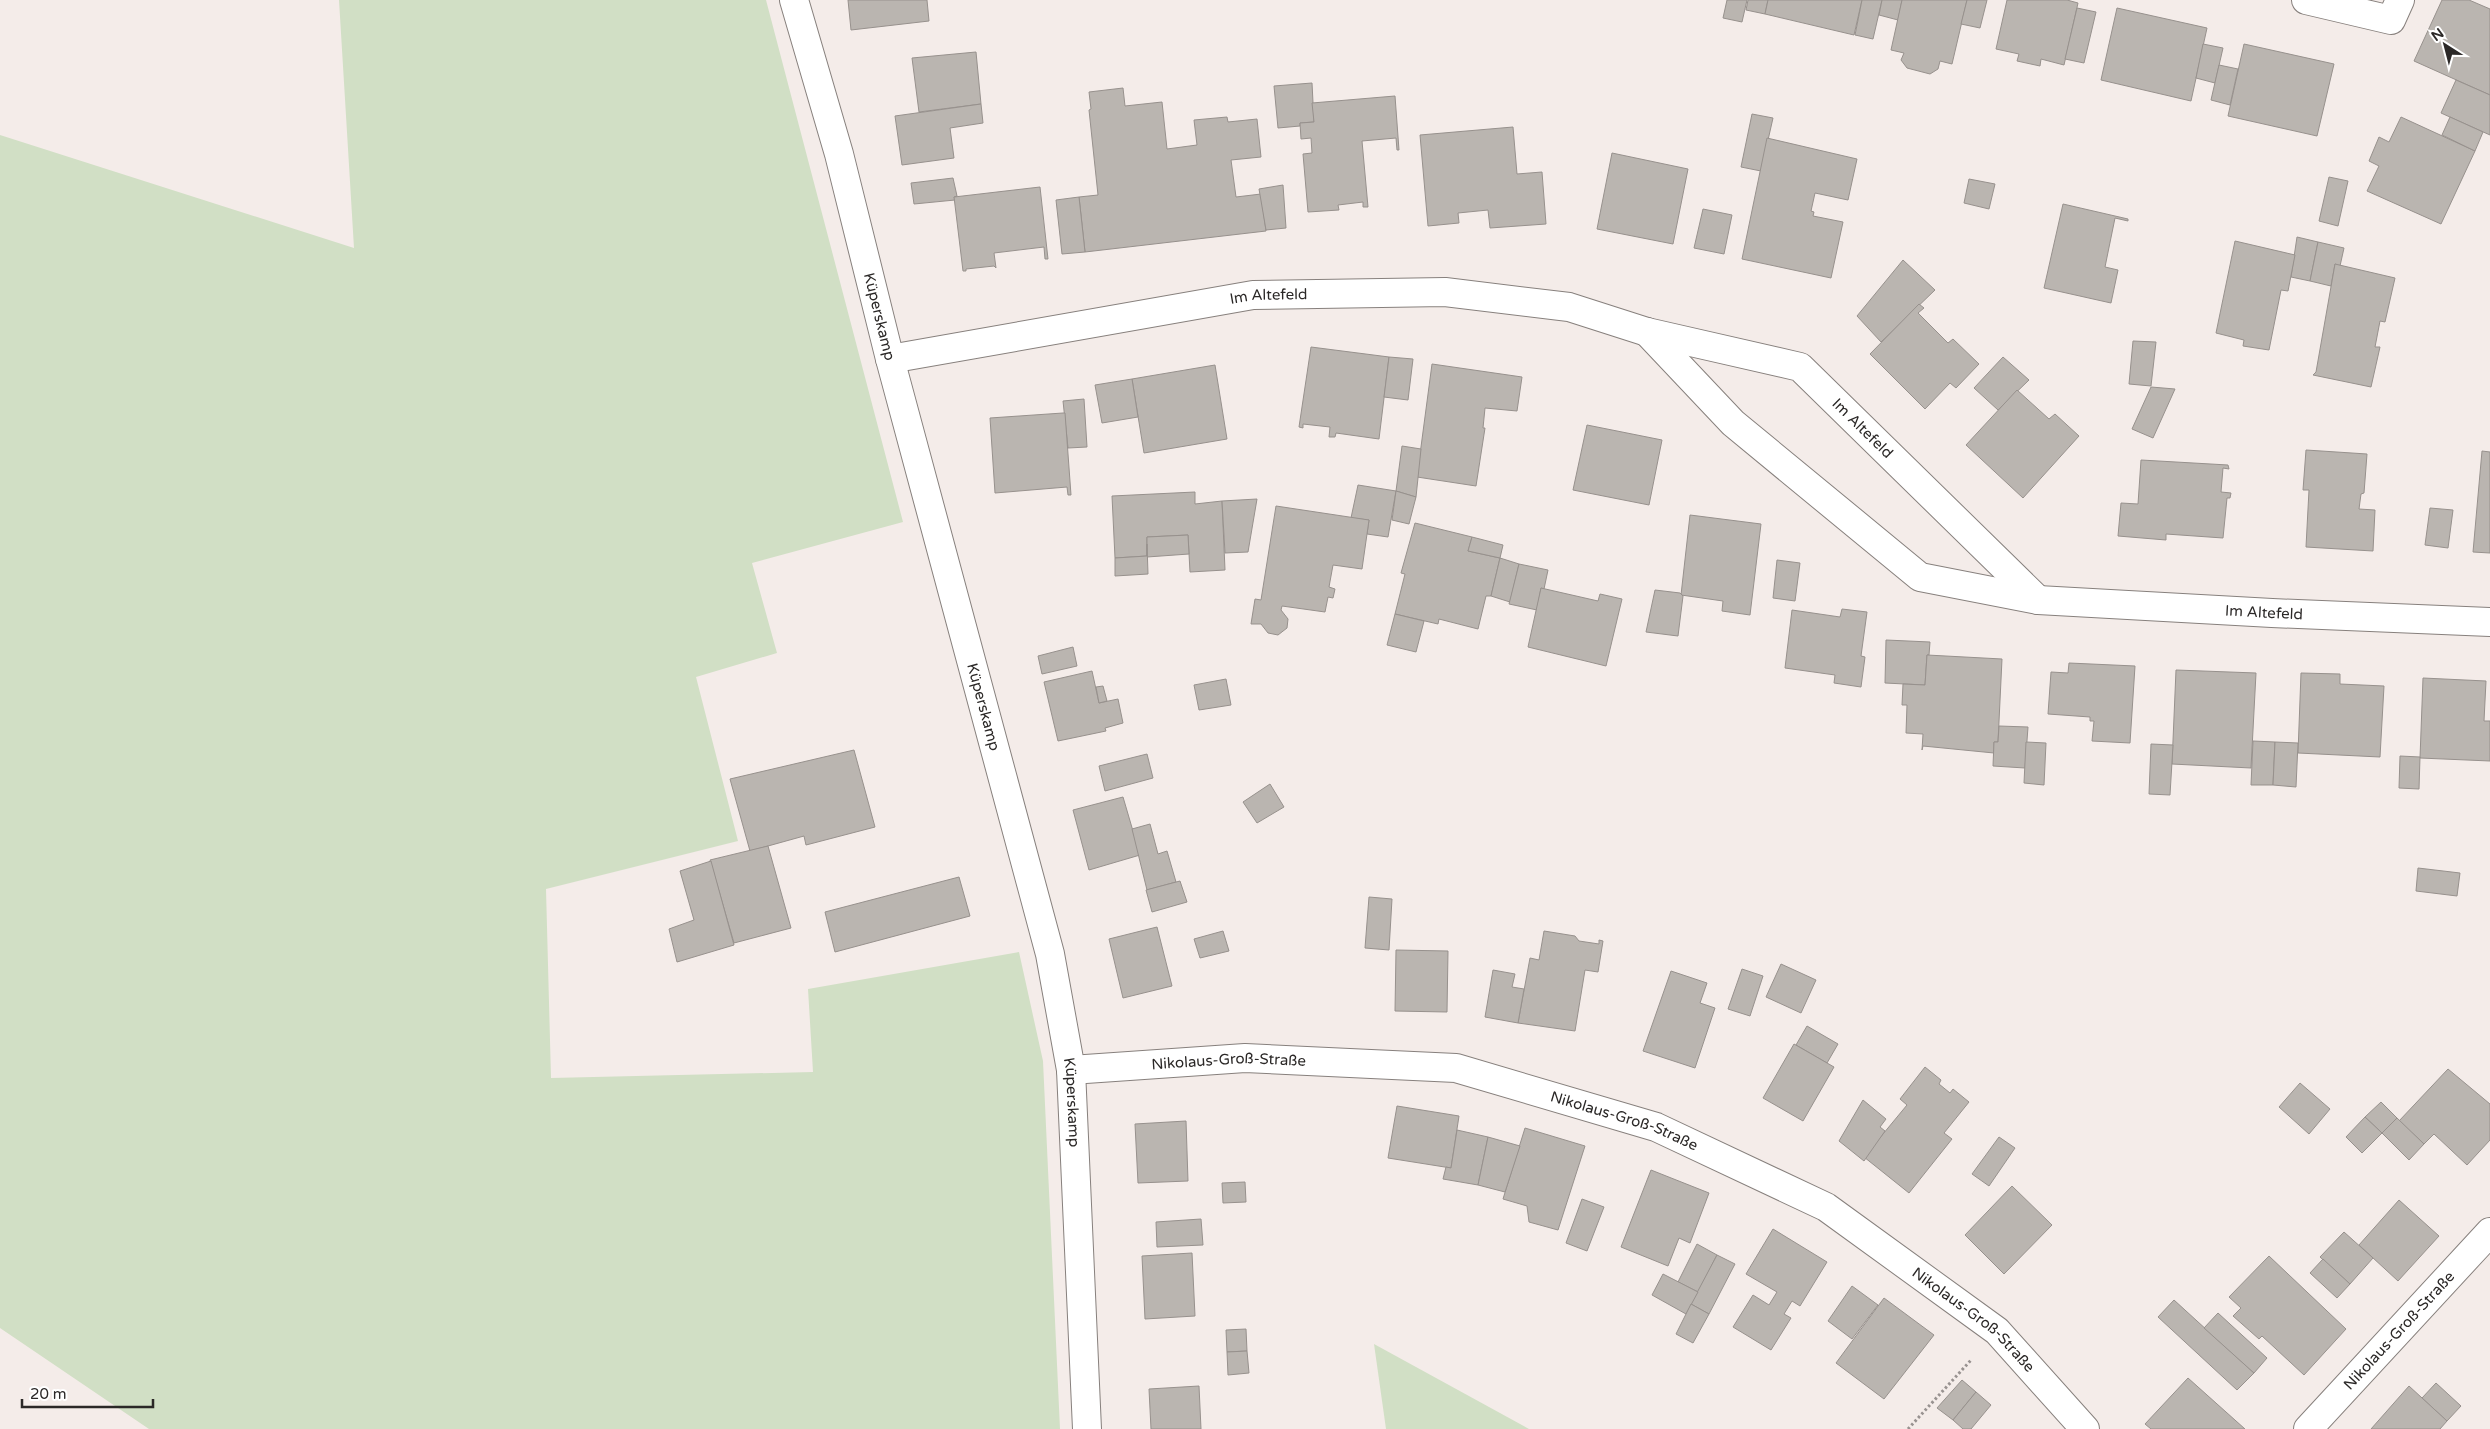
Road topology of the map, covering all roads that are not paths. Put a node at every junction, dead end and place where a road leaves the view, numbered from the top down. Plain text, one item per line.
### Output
1 (794, 0) edge
2 (2306, 0) edge
3 (2400, 0) edge
4 (1647, 332) junction
5 (890, 359) junction
6 (2038, 600) junction
7 (2490, 622) edge
8 (1071, 1070) junction
9 (2490, 1232) edge
10 (1087, 1429) edge
11 (2085, 1429) edge
12 (2308, 1429) edge

1 - 5 street, Küperskamp
2 - 3 street
4 - 5 street, Im Altefeld
4 - 6 street, Im Altefeld
4 - 6 street, Im Altefeld
5 - 8 street, Küperskamp
6 - 7 street, Im Altefeld
8 - 10 street, Küperskamp
8 - 11 street, Nikolaus-Groß-Straße
9 - 12 street, Nikolaus-Groß-Straße

